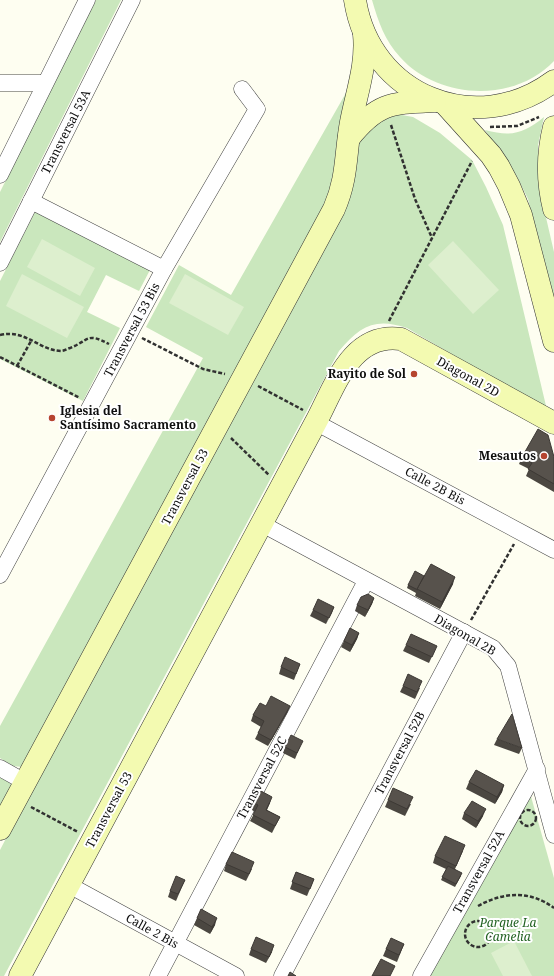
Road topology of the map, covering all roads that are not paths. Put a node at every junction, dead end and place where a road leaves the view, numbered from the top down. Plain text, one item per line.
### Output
1 (87, 0) edge
2 (132, 0) edge
3 (355, 12) edge
4 (554, 81) edge
5 (0, 83) edge
6 (46, 83) junction
7 (242, 89) dead end
8 (441, 102) junction
9 (554, 127) edge
10 (349, 138) junction
11 (0, 175) edge
12 (31, 201) junction
13 (553, 201) edge
14 (0, 263) edge
15 (164, 269) junction
16 (384, 332) joint
17 (554, 341) edge
18 (316, 420) junction
19 (554, 423) edge
20 (262, 524) junction
21 (554, 550) edge
22 (0, 575) edge
23 (366, 581) junction
24 (464, 632) junction
25 (0, 768) edge
26 (537, 769) junction
27 (21, 790) junction
28 (0, 830) edge
29 (554, 835) edge
30 (69, 885) junction
31 (176, 943) junction
32 (20, 976) edge
33 (158, 976) edge
34 (236, 976) edge
35 (282, 976) edge
36 (422, 976) edge

1 - 6 street
2 - 12 street, Transversal 53A
3 - 8 street
3 - 10 street, Transversal 53
4 - 8 street
5 - 6 street
6 - 11 street
7 - 15 street, Transversal 53 Bis
8 - 10 street
8 - 17 street
9 - 13 street
10 - 27 street, Transversal 53
12 - 14 street, Transversal 53A
12 - 15 street
15 - 22 street, Transversal 53 Bis
16 - 18 street, Transversal 53
16 - 19 street, Diagonal 2D
18 - 20 street, Transversal 53
18 - 21 street, Calle 2B Bis
20 - 23 street, Diagonal 2B
20 - 30 street, Transversal 53
23 - 24 street, Diagonal 2B
23 - 31 street, Transversal 52C
24 - 26 street, Diagonal 2B
24 - 35 street, Transversal 52B
25 - 27 street
26 - 29 street, Diagonal 2B
26 - 36 street, Transversal 52A
27 - 28 street, Transversal 53
30 - 31 street, Calle 2 Bis
30 - 32 street, Transversal 53
31 - 33 street, Transversal 52C
31 - 34 street, Calle 2 Bis

